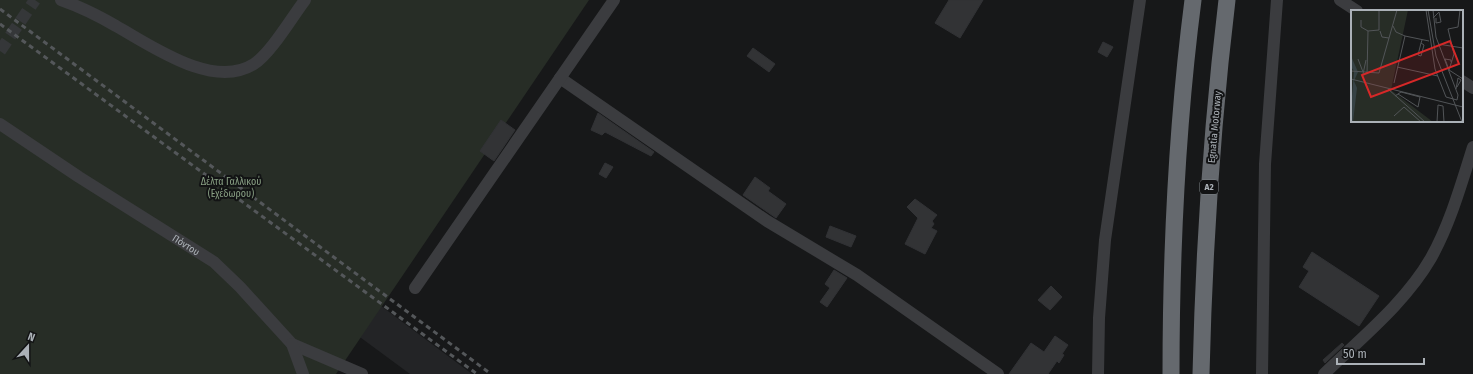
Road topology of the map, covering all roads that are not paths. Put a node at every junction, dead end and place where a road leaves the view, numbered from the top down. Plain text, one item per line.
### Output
1 (61, 0) edge
2 (306, 0) edge
3 (614, 0) edge
4 (1140, 0) edge
5 (1193, 0) edge
6 (1227, 0) edge
7 (1277, 0) edge
8 (1340, 0) edge
9 (80, 3) edge
10 (1355, 10) edge
11 (560, 78) junction
12 (1463, 82) edge
13 (1473, 88) edge
14 (0, 124) edge
15 (1473, 147) edge
16 (415, 288) dead end
17 (292, 344) junction
18 (303, 374) edge
19 (362, 374) edge
20 (998, 374) edge
21 (1098, 374) edge
22 (1171, 374) edge
23 (1201, 374) edge
24 (1262, 374) edge
25 (1324, 374) edge

1 - 9 street
2 - 9 street
3 - 11 street
4 - 21 street
5 - 22 highway
6 - 23 highway, Egnatia Motorway / Α2
7 - 24 street
8 - 10 street
11 - 16 street
11 - 20 street
12 - 13 street
14 - 17 street, Πόντου
15 - 25 street
17 - 18 street
17 - 19 street, Πόντου

